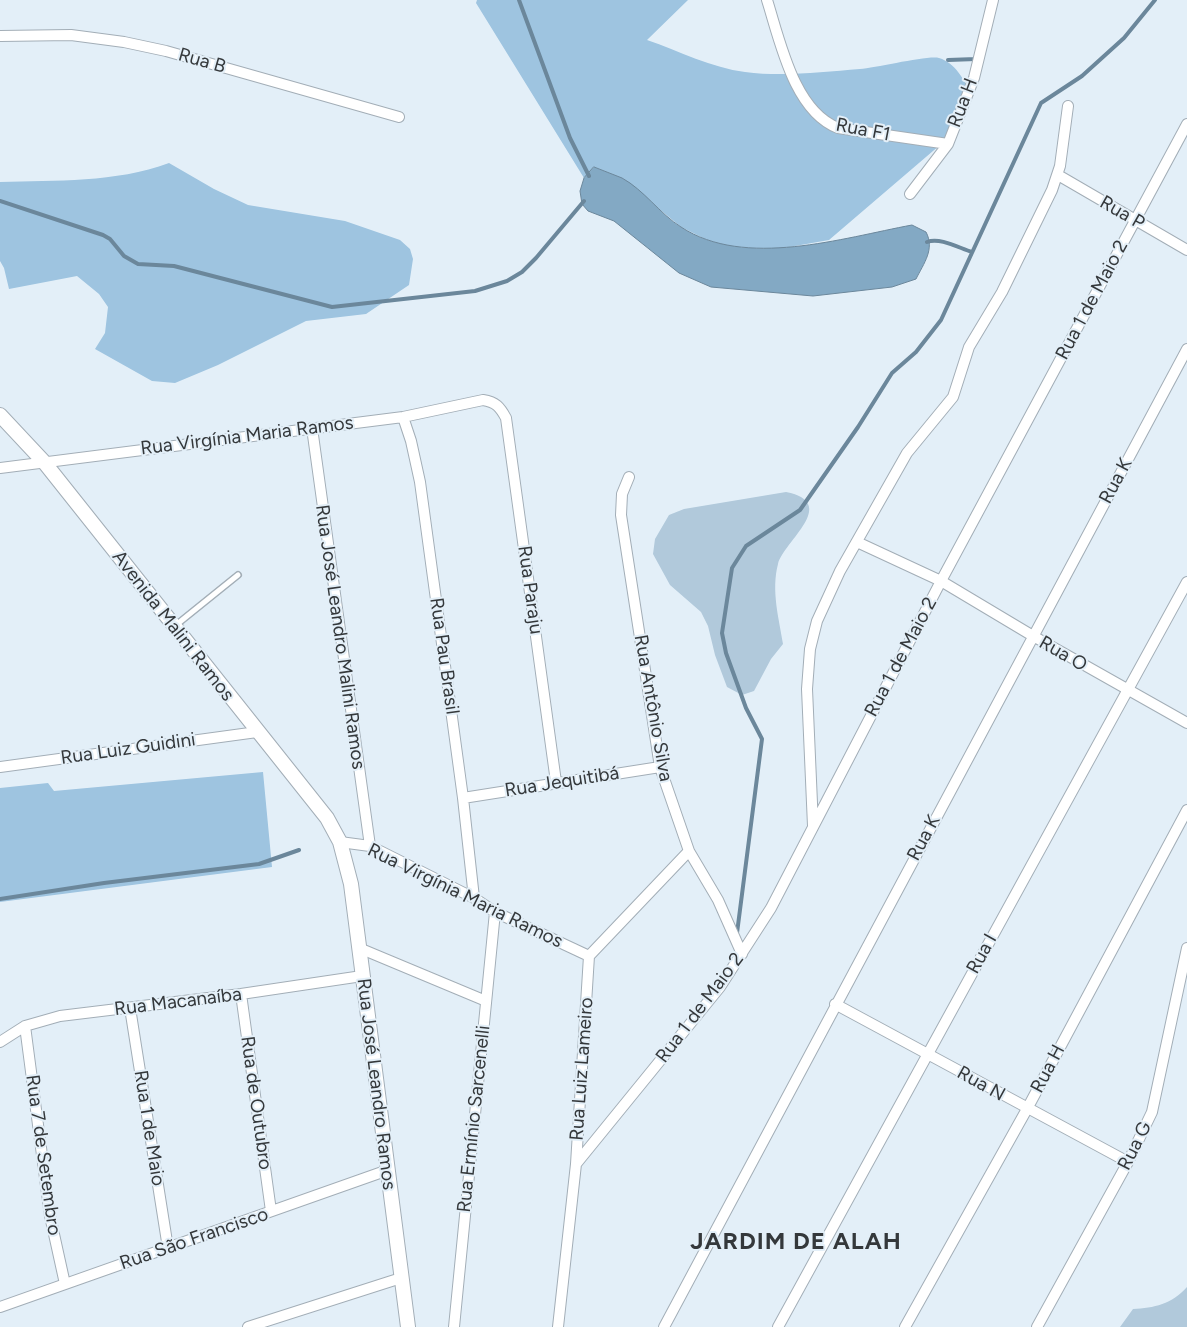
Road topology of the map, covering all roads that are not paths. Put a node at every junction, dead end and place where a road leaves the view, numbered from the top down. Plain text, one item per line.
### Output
1 (768, 0) edge
2 (993, 0) edge
3 (0, 36) edge
4 (1068, 106) dead end
5 (399, 117) dead end
6 (1187, 124) edge
7 (948, 144) junction
8 (1058, 175) junction
9 (910, 194) dead end
10 (1135, 220) junction
11 (1187, 250) edge
12 (1187, 349) edge
13 (493, 401) joint
14 (0, 414) edge
15 (402, 417) junction
16 (312, 428) junction
17 (44, 462) junction
18 (0, 468) edge
19 (629, 477) dead end
20 (857, 542) junction
21 (238, 575) dead end
22 (941, 581) junction
23 (1187, 582) edge
24 (174, 627) junction
25 (1032, 636) junction
26 (1127, 691) junction
27 (1187, 723) edge
28 (257, 732) junction
29 (0, 767) edge
30 (660, 767) junction
31 (556, 782) junction
32 (463, 798) junction
33 (1187, 810) edge
34 (813, 827) junction
35 (340, 842) junction
36 (370, 846) junction
37 (689, 851) junction
38 (474, 898) junction
39 (495, 912) junction
40 (359, 948) junction
41 (1187, 948) edge
42 (742, 954) junction
43 (589, 956) junction
44 (362, 976) junction
45 (241, 994) junction
46 (486, 1001) junction
47 (835, 1004) junction
48 (130, 1008) junction
49 (25, 1026) junction
50 (0, 1042) edge
51 (926, 1054) junction
52 (1027, 1109) junction
53 (1128, 1162) junction
54 (576, 1164) junction
55 (388, 1170) junction
56 (271, 1211) junction
57 (168, 1248) junction
58 (401, 1278) junction
59 (65, 1284) junction
60 (0, 1307) edge
61 (666, 1325) edge
62 (248, 1327) edge
63 (408, 1327) edge
64 (454, 1327) edge
65 (558, 1327) edge
66 (778, 1327) edge
67 (905, 1327) edge
68 (1037, 1327) edge

1 - 7 street, Rua F1
2 - 7 street, Rua H
3 - 5 street, Rua B
4 - 8 street
6 - 10 street, Rua 1 de Maio 2
7 - 9 street, Rua H
8 - 10 street, Rua P
8 - 20 street
10 - 11 street, Rua P
10 - 22 street, Rua 1 de Maio 2
12 - 25 street, Rua K
13 - 15 street, Rua Virgínia Maria Ramos
13 - 31 street, Rua Paraju
14 - 17 street, Avenida Malini Ramos
15 - 16 street, Rua Virgínia Maria Ramos
15 - 32 street, Rua Pau Brasil
16 - 17 street, Rua Virgínia Maria Ramos
16 - 36 street, Rua José Leandro Malini Ramos
17 - 18 street, Rua Virgínia Maria Ramos
17 - 24 street, Avenida Malini Ramos
19 - 30 street, Rua Antônio Silva
20 - 22 street, Rua O
20 - 34 street
21 - 24 lane
22 - 25 street, Rua O
22 - 34 street, Rua 1 de Maio 2
23 - 26 street, Rua I
24 - 28 street, Avenida Malini Ramos
25 - 26 street, Rua O
25 - 47 street, Rua K
26 - 27 street, Rua O
26 - 51 street, Rua I
28 - 29 street, Rua Luiz Guidini
28 - 35 street, Avenida Malini Ramos
30 - 31 street, Rua Jequitibá
30 - 37 street, Rua Antônio Silva
31 - 32 street, Rua Jequitibá
32 - 38 street, Rua Pau Brasil
33 - 52 street, Rua H
34 - 42 street, Rua 1 de Maio 2
35 - 36 street, Rua Virgínia Maria Ramos
35 - 40 street, Rua José Leandro Ramos
36 - 38 street, Rua Virgínia Maria Ramos
37 - 42 street, Rua Antônio Silva
37 - 43 street
38 - 39 street, Rua Virgínia Maria Ramos
39 - 43 street, Rua Virgínia Maria Ramos
39 - 46 street, Rua Ermínio Sarcenelli
40 - 44 street, Rua José Leandro Ramos
40 - 46 street
41 - 53 street, Rua G
42 - 54 street, Rua 1 de Maio 2
43 - 54 street, Rua Luiz Lameiro
44 - 45 street, Rua Macanaíba
44 - 55 street, Rua José Leandro Ramos
45 - 48 street, Rua Macanaíba
45 - 56 street, Rua de Outubro
46 - 64 street, Rua Ermínio Sarcenelli
47 - 51 street, Rua N
47 - 61 street, Rua K
48 - 49 street, Rua Macanaíba
48 - 57 street, Rua 1 de Maio
49 - 50 street, Rua Macanaíba
49 - 59 street, Rua 7 de Setembro
51 - 52 street, Rua N
51 - 66 street, Rua I
52 - 53 street, Rua N
52 - 67 street, Rua H
53 - 68 street, Rua G
54 - 65 street, Rua Luiz Lameiro
55 - 56 street, Rua São Francisco
55 - 58 street, Rua José Leandro Ramos
56 - 57 street, Rua São Francisco
57 - 59 street, Rua São Francisco
58 - 62 street
58 - 63 street, Rua José Leandro Ramos
59 - 60 street, Rua São Francisco

